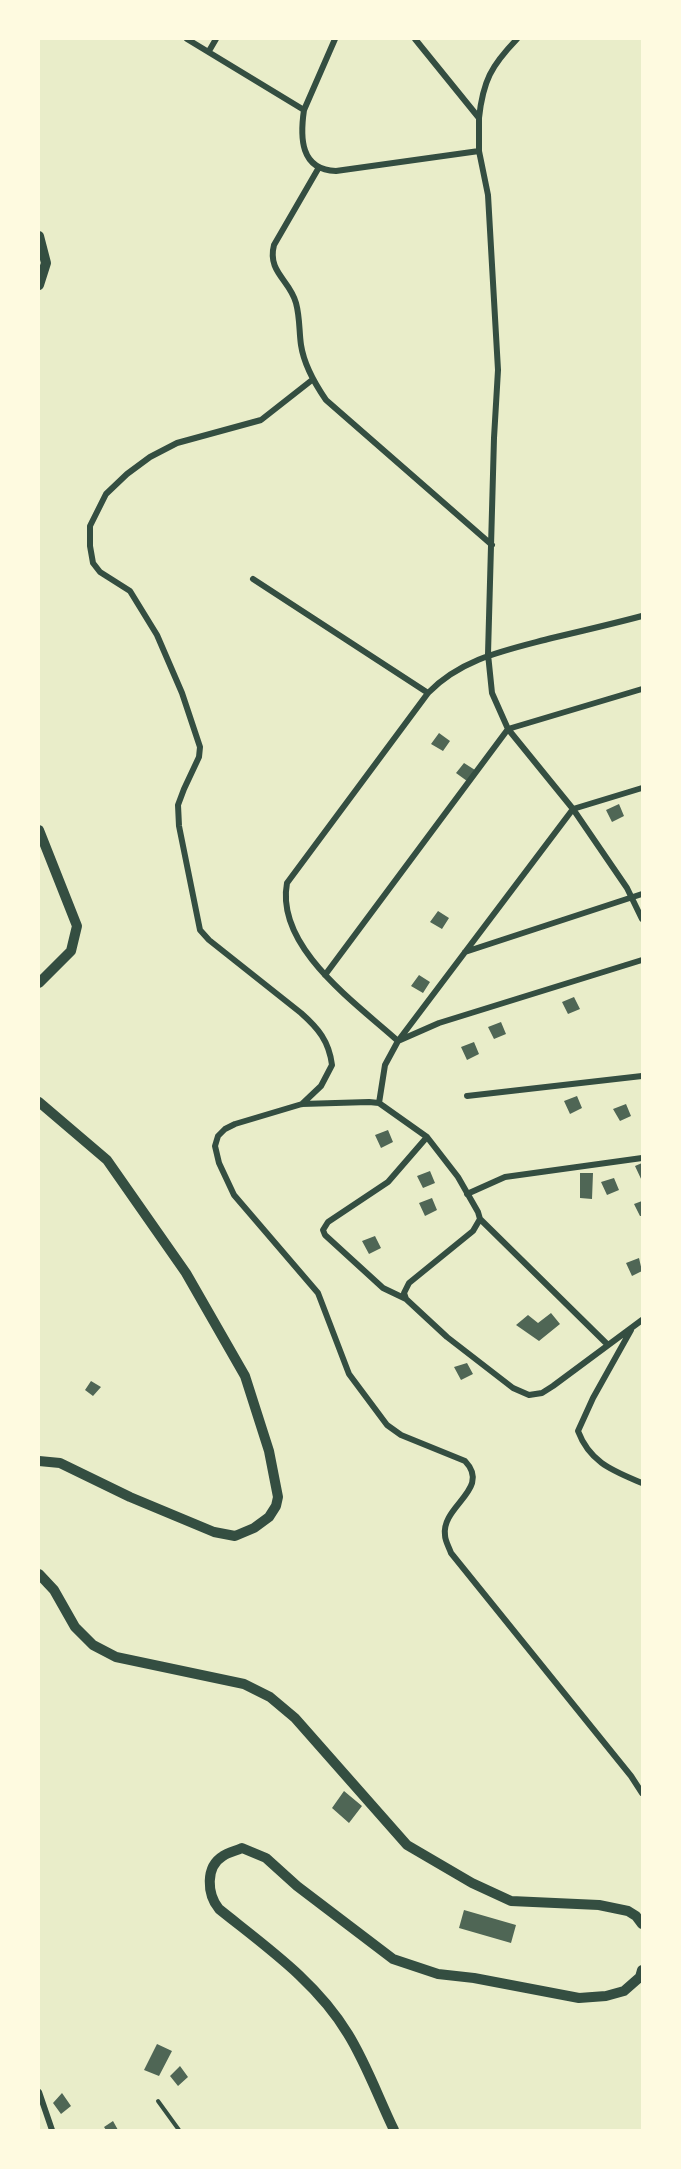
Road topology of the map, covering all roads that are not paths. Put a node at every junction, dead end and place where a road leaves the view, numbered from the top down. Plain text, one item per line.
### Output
1 (187, 39) edge
2 (216, 39) edge
3 (335, 39) edge
4 (416, 39) edge
5 (517, 39) edge
6 (209, 51) junction
7 (304, 110) junction
8 (479, 118) junction
9 (479, 151) junction
10 (318, 169) junction
11 (39, 236) edge
12 (39, 285) edge
13 (312, 380) junction
14 (492, 545) junction
15 (253, 579) dead end
16 (642, 616) edge
17 (489, 654) junction
18 (642, 689) edge
19 (428, 693) junction
20 (508, 729) junction
21 (642, 788) edge
22 (573, 809) junction
23 (39, 830) edge
24 (642, 894) edge
25 (630, 898) junction
26 (642, 919) edge
27 (464, 952) junction
28 (642, 960) edge
29 (325, 975) junction
30 (39, 983) edge
31 (398, 1041) junction
32 (642, 1076) edge
33 (467, 1096) dead end
34 (39, 1102) edge
35 (379, 1103) junction
36 (302, 1104) junction
37 (427, 1137) junction
38 (642, 1158) edge
39 (467, 1194) junction
40 (480, 1219) junction
41 (406, 1299) junction
42 (642, 1320) edge
43 (634, 1326) junction
44 (608, 1345) junction
45 (39, 1461) edge
46 (642, 1483) edge
47 (39, 1574) edge
48 (642, 1793) edge
49 (642, 1924) edge
50 (642, 1970) edge
51 (39, 2092) edge
52 (158, 2101) dead end
53 (52, 2130) edge
54 (179, 2130) edge
55 (394, 2130) edge

1 - 6 street
2 - 6 street
3 - 7 street
4 - 8 street
5 - 8 street
6 - 7 street
7 - 10 street
8 - 9 street
9 - 10 street
9 - 14 street
10 - 13 street
11 - 12 main road
13 - 14 street
13 - 36 street
14 - 17 street
15 - 19 street
16 - 17 street
17 - 19 street
17 - 20 street
18 - 20 street
19 - 29 street
20 - 22 street
20 - 29 street
21 - 22 street
22 - 25 street
22 - 27 street
23 - 30 main road
24 - 25 street
25 - 26 street
25 - 27 street
27 - 31 street
28 - 31 street
29 - 31 street
31 - 35 street
32 - 33 street
34 - 45 main road
35 - 36 street
35 - 37 street
36 - 48 street
37 - 39 street
37 - 41 street
38 - 39 street
39 - 40 street
40 - 41 street
40 - 44 street
41 - 44 street
42 - 43 street
43 - 44 street
43 - 46 street
47 - 49 main road
50 - 55 main road
51 - 53 street
52 - 54 lane

